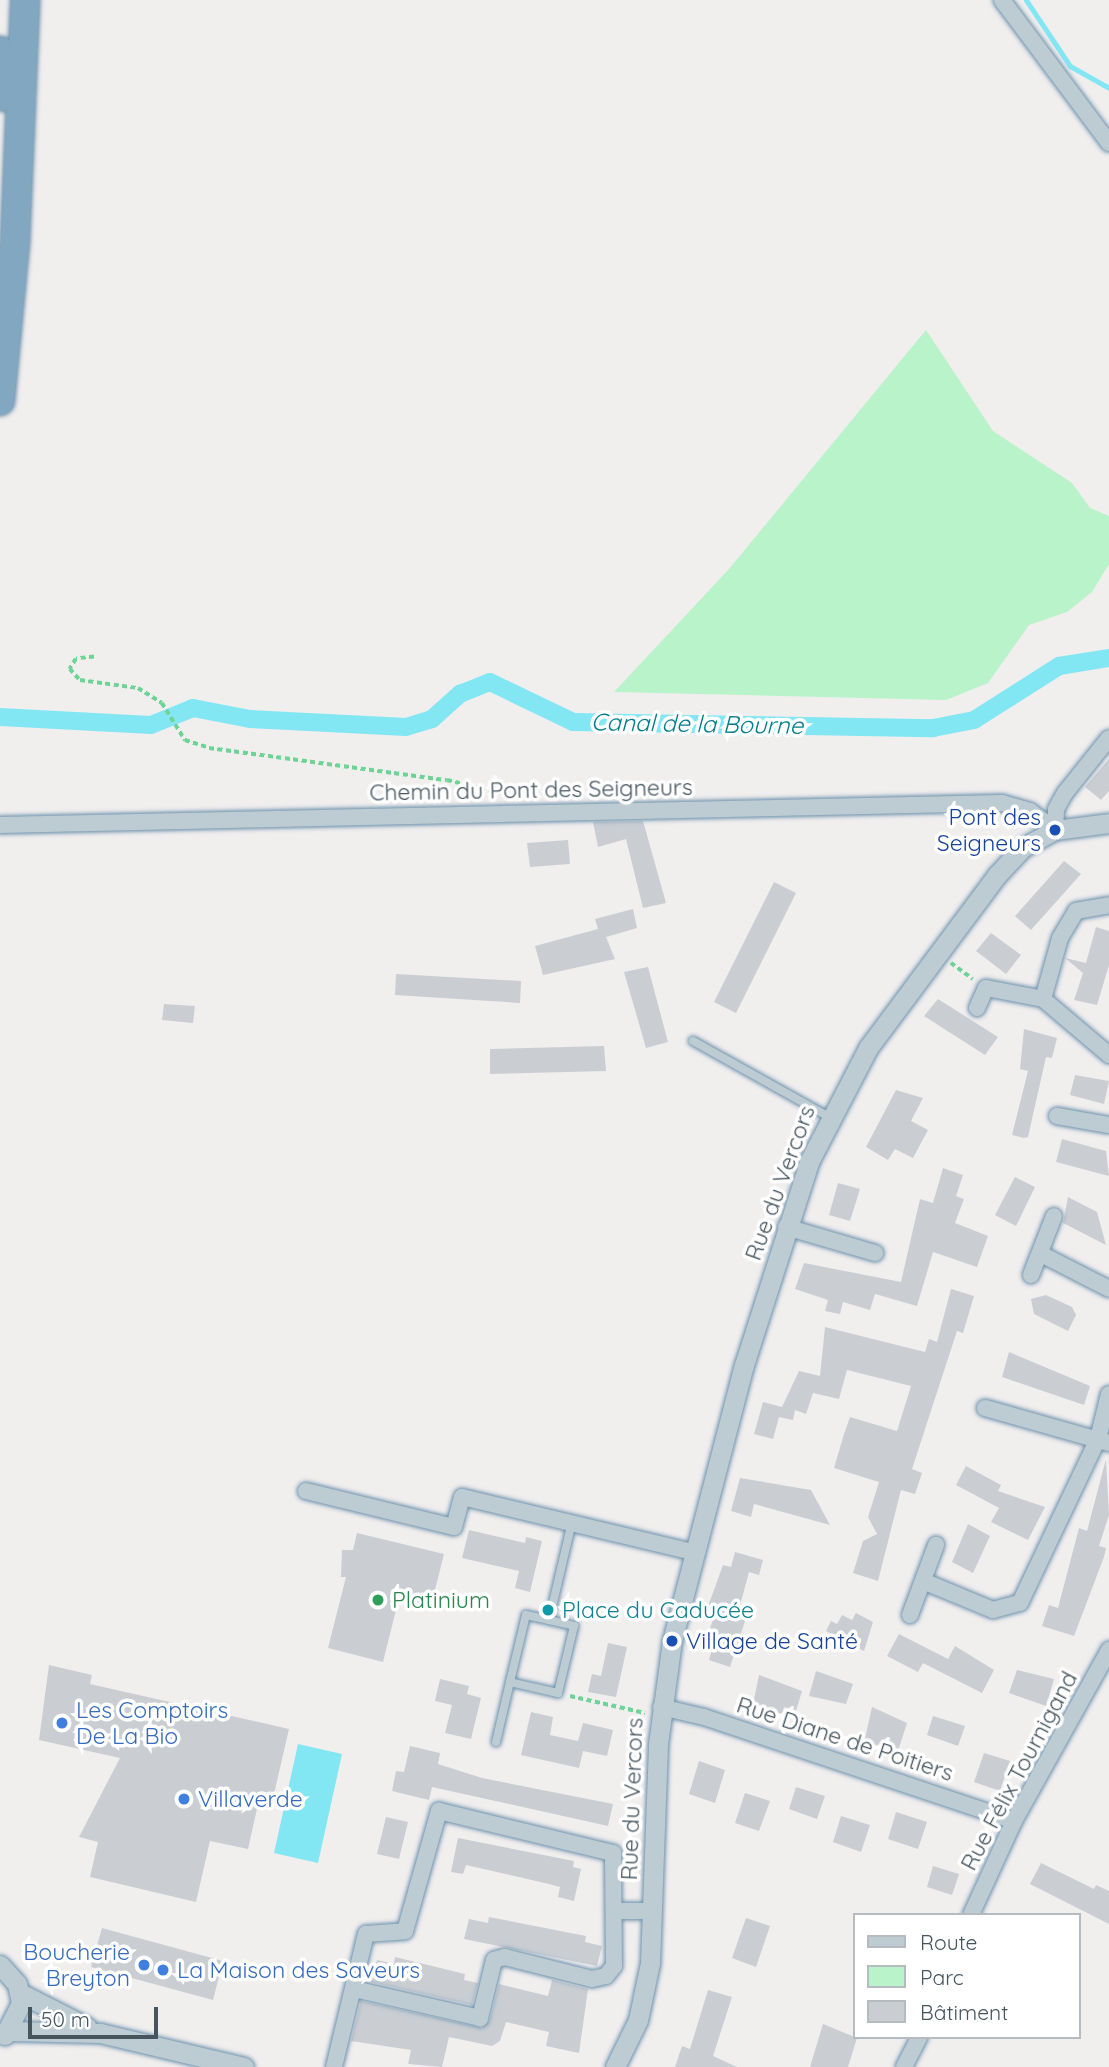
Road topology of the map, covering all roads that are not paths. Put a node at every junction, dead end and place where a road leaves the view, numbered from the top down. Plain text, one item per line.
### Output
1 (25, 0) edge
2 (1002, 0) edge
3 (0, 51) edge
4 (1109, 143) edge
5 (15, 243) junction
6 (0, 401) edge
7 (1109, 738) edge
8 (1109, 823) edge
9 (0, 825) edge
10 (1055, 830) junction
11 (1109, 905) edge
12 (1043, 999) junction
13 (977, 1008) dead end
14 (694, 1041) dead end
15 (1109, 1055) edge
16 (1057, 1116) dead end
17 (829, 1117) junction
18 (1109, 1125) edge
19 (1054, 1216) dead end
20 (786, 1227) junction
21 (875, 1253) dead end
22 (1041, 1254) junction
23 (1031, 1275) dead end
24 (1109, 1289) edge
25 (1109, 1394) edge
26 (985, 1408) dead end
27 (1104, 1441) edge
28 (306, 1491) dead end
29 (572, 1522) junction
30 (936, 1545) dead end
31 (693, 1552) junction
32 (923, 1581) junction
33 (911, 1615) dead end
34 (549, 1620) junction
35 (1109, 1650) edge
36 (510, 1682) junction
37 (660, 1712) junction
38 (496, 1742) dead end
39 (1014, 1821) junction
40 (615, 1911) junction
41 (653, 1911) junction
42 (972, 1913) edge
43 (0, 1965) edge
44 (354, 1989) junction
45 (20, 1993) junction
46 (100, 2033) junction
47 (5, 2035) edge
48 (918, 2039) edge
49 (625, 2047) junction
50 (244, 2067) edge
51 (334, 2067) edge
52 (600, 2067) edge
53 (615, 2067) edge
54 (904, 2067) edge

1 - 5 highway
2 - 4 street
3 - 5 highway
5 - 6 highway
7 - 10 street
8 - 10 street, Rue du Vercors
9 - 10 street, Chemin du Pont des Seigneurs
10 - 17 street, Rue du Vercors
11 - 12 street
12 - 13 street
12 - 15 street
14 - 17 lane
16 - 18 street
17 - 20 street, Rue du Vercors
19 - 22 street
20 - 21 street
20 - 31 street, Rue du Vercors
22 - 23 street
22 - 24 street
25 - 27 street
26 - 27 street
27 - 32 street
28 - 29 street
29 - 31 street
29 - 34 lane
30 - 32 street
31 - 37 street, Rue du Vercors
32 - 33 street
34 - 36 lane
34 - 36 lane
35 - 39 street, Rue Félix Tournigand
36 - 38 lane
37 - 39 street, Rue Diane de Poitiers
37 - 41 street, Rue du Vercors
39 - 42 street, Rue Félix Tournigand
40 - 41 street
40 - 44 street
40 - 44 street
41 - 49 street, Rue du Vercors
43 - 45 street
44 - 51 street
45 - 46 street
45 - 47 street
46 - 47 street
46 - 50 street
48 - 54 street
49 - 52 street, Rue du Vercors
49 - 53 street, Rue du Vercors

